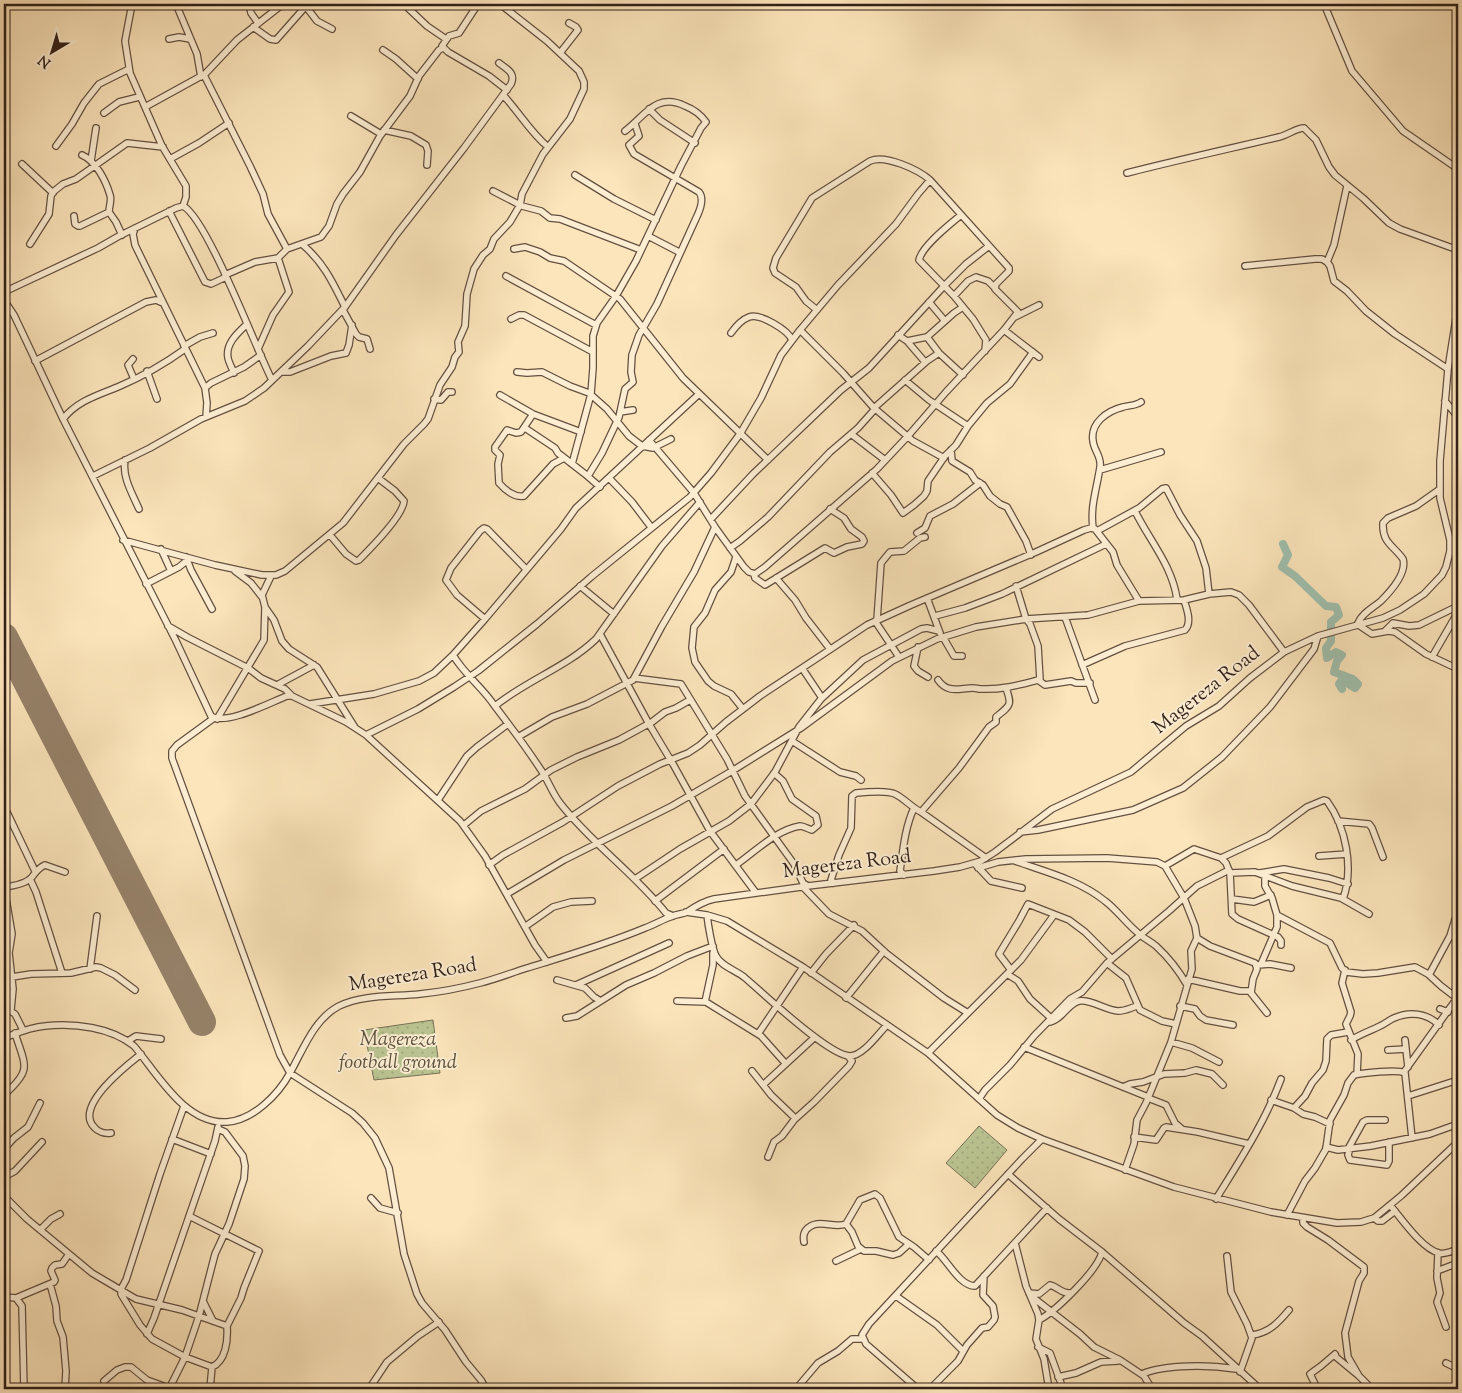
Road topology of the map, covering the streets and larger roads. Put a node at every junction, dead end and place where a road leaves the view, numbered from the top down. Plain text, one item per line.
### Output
1 (132, 4) edge
2 (176, 4) edge
3 (250, 4) edge
4 (283, 4) edge
5 (408, 4) edge
6 (478, 4) edge
7 (500, 4) edge
8 (1324, 4) edge
9 (305, 5) edge
10 (569, 23) dead end
11 (256, 25) junction
12 (332, 29) dead end
13 (190, 38) junction
14 (169, 39) dead end
15 (446, 39) junction
16 (443, 48) junction
17 (383, 50) dead end
18 (560, 53) junction
19 (499, 63) dead end
20 (129, 69) junction
21 (202, 76) junction
22 (418, 79) junction
23 (505, 93) junction
24 (139, 97) junction
25 (145, 107) junction
26 (649, 109) junction
27 (104, 113) dead end
28 (351, 116) dead end
29 (229, 123) junction
30 (635, 124) junction
31 (96, 128) dead end
32 (383, 132) junction
33 (625, 132) dead end
34 (695, 142) junction
35 (56, 146) dead end
36 (163, 147) junction
37 (548, 147) junction
38 (82, 155) dead end
39 (170, 159) junction
40 (93, 163) junction
41 (22, 164) dead end
42 (427, 165) dead end
43 (1458, 169) edge
44 (1127, 172) dead end
45 (576, 175) dead end
46 (676, 178) junction
47 (930, 180) junction
48 (1347, 186) junction
49 (493, 191) dead end
50 (53, 193) junction
51 (520, 205) junction
52 (183, 206) junction
53 (168, 211) junction
54 (109, 212) junction
55 (961, 215) junction
56 (74, 216) dead end
57 (656, 220) junction
58 (135, 228) junction
59 (122, 235) junction
60 (648, 236) junction
61 (30, 244) dead end
62 (303, 244) junction
63 (989, 246) junction
64 (287, 249) junction
65 (514, 249) dead end
66 (642, 250) junction
67 (1458, 250) edge
68 (679, 252) junction
69 (278, 258) junction
70 (1328, 262) junction
71 (1245, 266) dead end
72 (225, 276) junction
73 (506, 276) dead end
74 (944, 286) junction
75 (156, 287) junction
76 (994, 287) junction
77 (4, 292) edge
78 (616, 296) junction
79 (954, 296) junction
80 (4, 300) edge
81 (153, 301) junction
82 (929, 302) junction
83 (163, 303) junction
84 (1039, 305) dead end
85 (1458, 306) edge
86 (963, 307) junction
87 (344, 308) junction
88 (817, 310) junction
89 (511, 318) dead end
90 (1014, 319) junction
91 (945, 321) junction
92 (248, 324) junction
93 (352, 325) junction
94 (596, 325) junction
95 (642, 327) junction
96 (800, 330) junction
97 (1004, 330) junction
98 (213, 333) dead end
99 (731, 333) dead end
100 (898, 334) junction
101 (927, 337) junction
102 (792, 340) junction
103 (906, 341) junction
104 (1452, 344) junction
105 (185, 348) junction
106 (370, 349) dead end
107 (985, 351) junction
108 (1458, 351) edge
109 (260, 352) junction
110 (593, 352) junction
111 (1033, 352) junction
112 (939, 353) junction
113 (1039, 357) dead end
114 (133, 359) dead end
115 (35, 360) junction
116 (925, 362) junction
117 (1448, 369) junction
118 (147, 371) junction
119 (281, 372) junction
120 (517, 372) dead end
121 (234, 373) junction
122 (963, 375) junction
123 (134, 379) junction
124 (272, 380) junction
125 (905, 380) junction
126 (850, 382) junction
127 (205, 388) junction
128 (452, 392) dead end
129 (591, 394) junction
130 (699, 394) junction
131 (500, 395) dead end
132 (157, 399) dead end
133 (434, 400) junction
134 (1445, 401) junction
135 (1141, 402) dead end
136 (936, 405) junction
137 (874, 408) junction
138 (632, 410) dead end
139 (620, 412) junction
140 (533, 414) junction
141 (206, 417) junction
142 (1458, 417) edge
143 (63, 419) junction
144 (617, 421) junction
145 (968, 426) junction
146 (525, 428) junction
147 (581, 432) junction
148 (740, 434) junction
149 (851, 434) junction
150 (908, 436) junction
151 (671, 439) dead end
152 (649, 440) junction
153 (642, 446) junction
154 (655, 447) junction
155 (951, 450) junction
156 (1161, 452) dead end
157 (564, 458) junction
158 (944, 458) junction
159 (125, 460) junction
160 (768, 460) junction
161 (885, 460) junction
162 (572, 464) junction
163 (1100, 470) junction
164 (872, 473) junction
165 (93, 476) junction
166 (588, 476) junction
167 (378, 478) junction
168 (609, 478) junction
169 (980, 482) junction
170 (600, 487) junction
171 (1440, 489) junction
172 (694, 493) junction
173 (700, 502) junction
174 (139, 509) dead end
175 (830, 509) junction
176 (1135, 511) junction
177 (710, 519) junction
178 (651, 527) junction
179 (715, 527) junction
180 (1095, 529) junction
181 (917, 533) dead end
182 (330, 535) junction
183 (925, 537) dead end
184 (123, 540) junction
185 (1106, 544) junction
186 (730, 548) junction
187 (161, 549) junction
188 (1031, 555) junction
189 (736, 557) junction
190 (188, 559) junction
191 (232, 568) junction
192 (526, 569) junction
193 (171, 571) junction
194 (754, 574) junction
195 (271, 576) junction
196 (776, 578) junction
197 (146, 584) junction
198 (580, 586) junction
199 (1016, 586) junction
200 (1209, 594) junction
201 (262, 597) junction
202 (927, 598) junction
203 (1177, 599) junction
204 (1184, 600) junction
205 (1139, 601) junction
206 (1458, 606) edge
207 (265, 607) junction
208 (212, 609) dead end
209 (1458, 612) edge
210 (614, 614) junction
211 (935, 616) junction
212 (1065, 617) junction
213 (485, 619) junction
214 (1026, 619) junction
215 (876, 620) junction
216 (167, 625) junction
217 (1358, 625) junction
218 (1385, 631) junction
219 (600, 634) junction
220 (941, 635) junction
221 (1318, 636) junction
222 (890, 644) junction
223 (918, 647) junction
224 (830, 649) junction
225 (1284, 652) junction
226 (453, 655) junction
227 (962, 656) dead end
228 (899, 657) junction
229 (1432, 657) junction
230 (314, 665) junction
231 (1082, 665) junction
232 (248, 668) junction
233 (802, 668) junction
234 (1457, 670) edge
235 (469, 676) junction
236 (928, 677) dead end
237 (634, 678) junction
238 (938, 680) dead end
239 (1040, 680) junction
240 (628, 683) junction
241 (1090, 683) junction
242 (277, 685) junction
243 (1006, 688) junction
244 (292, 696) junction
245 (822, 698) junction
246 (337, 700) junction
247 (690, 700) junction
248 (1095, 700) dead end
249 (310, 704) junction
250 (495, 706) junction
251 (743, 709) junction
252 (215, 718) junction
253 (508, 724) junction
254 (649, 724) junction
255 (355, 728) junction
256 (797, 731) junction
257 (712, 734) junction
258 (366, 735) junction
259 (518, 737) junction
260 (792, 741) junction
261 (671, 760) junction
262 (732, 772) junction
263 (774, 773) junction
264 (544, 775) junction
265 (862, 780) dead end
266 (690, 796) junction
267 (438, 800) junction
268 (751, 804) junction
269 (4, 806) edge
270 (914, 808) junction
271 (922, 812) junction
272 (572, 816) junction
273 (1338, 821) junction
274 (464, 825) junction
275 (710, 831) junction
276 (1020, 832) junction
277 (774, 837) junction
278 (599, 843) junction
279 (724, 850) junction
280 (1347, 854) junction
281 (1319, 856) dead end
282 (1384, 857) dead end
283 (986, 858) junction
284 (1221, 858) junction
285 (1013, 860) junction
286 (31, 862) junction
287 (490, 864) junction
288 (736, 865) junction
289 (42, 866) junction
290 (976, 866) junction
291 (1165, 866) junction
292 (36, 871) junction
293 (65, 872) dead end
294 (1230, 872) junction
295 (904, 874) junction
296 (1262, 875) junction
297 (30, 879) junction
298 (635, 879) junction
299 (834, 883) junction
300 (1348, 884) junction
301 (808, 886) junction
302 (4, 887) edge
303 (1022, 888) dead end
304 (756, 893) junction
305 (507, 894) junction
306 (1270, 894) junction
307 (1184, 898) junction
308 (1232, 899) junction
309 (1344, 899) junction
310 (592, 901) dead end
311 (656, 901) junction
312 (686, 912) junction
313 (1458, 913) edge
314 (1369, 914) dead end
315 (707, 915) junction
316 (1054, 915) junction
317 (97, 916) dead end
318 (673, 916) junction
319 (1277, 916) junction
320 (854, 925) junction
321 (526, 926) junction
322 (1140, 934) junction
323 (1274, 935) junction
324 (1196, 938) junction
325 (668, 943) dead end
326 (1281, 945) dead end
327 (713, 948) junction
328 (884, 951) junction
329 (1109, 961) junction
330 (547, 962) junction
331 (1259, 965) junction
332 (803, 967) junction
333 (90, 968) junction
334 (1291, 968) dead end
335 (1345, 970) junction
336 (62, 972) junction
337 (1009, 972) junction
338 (811, 973) junction
339 (1429, 975) junction
340 (12, 977) junction
341 (558, 980) dead end
342 (1187, 982) junction
343 (576, 985) junction
344 (135, 990) dead end
345 (1251, 991) junction
346 (846, 998) junction
347 (1458, 998) edge
348 (599, 1000) junction
349 (677, 1001) dead end
350 (705, 1002) junction
351 (777, 1005) junction
352 (1137, 1006) junction
353 (1180, 1006) junction
354 (4, 1008) edge
355 (1440, 1009) dead end
356 (11, 1010) junction
357 (1448, 1012) junction
358 (968, 1013) junction
359 (1267, 1013) dead end
360 (566, 1018) dead end
361 (1050, 1021) junction
362 (1176, 1024) junction
363 (887, 1025) junction
364 (1233, 1025) dead end
365 (1439, 1025) junction
366 (23, 1030) junction
367 (1348, 1032) junction
368 (15, 1033) junction
369 (758, 1034) junction
370 (815, 1037) junction
371 (4, 1038) edge
372 (161, 1039) dead end
373 (1351, 1040) junction
374 (1405, 1040) dead end
375 (128, 1041) junction
376 (1171, 1042) junction
377 (1024, 1047) junction
378 (1388, 1050) dead end
379 (1406, 1050) junction
380 (928, 1053) junction
381 (141, 1054) junction
382 (848, 1056) junction
383 (1219, 1062) dead end
384 (786, 1064) junction
385 (1408, 1067) junction
386 (752, 1071) dead end
387 (1404, 1072) junction
388 (290, 1074) junction
389 (1357, 1074) junction
390 (1158, 1076) junction
391 (1281, 1079) dead end
392 (1458, 1080) edge
393 (764, 1084) junction
394 (1223, 1085) dead end
395 (1123, 1087) junction
396 (4, 1094) edge
397 (1408, 1096) junction
398 (1148, 1097) junction
399 (978, 1099) junction
400 (1271, 1100) junction
401 (40, 1103) dead end
402 (184, 1106) junction
403 (1294, 1108) junction
404 (796, 1118) junction
405 (1384, 1120) dead end
406 (1330, 1124) junction
407 (1458, 1124) edge
408 (218, 1126) junction
409 (1182, 1129) junction
410 (111, 1133) dead end
411 (1134, 1137) junction
412 (1412, 1138) junction
413 (172, 1139) junction
414 (1042, 1139) junction
415 (42, 1142) dead end
416 (1389, 1142) junction
417 (1458, 1142) edge
418 (1248, 1144) junction
419 (1326, 1148) junction
420 (1349, 1148) junction
421 (4, 1149) edge
422 (211, 1154) junction
423 (768, 1157) dead end
424 (1124, 1170) junction
425 (1008, 1174) junction
426 (4, 1177) edge
427 (4, 1196) edge
428 (371, 1198) dead end
429 (1216, 1198) junction
430 (1390, 1205) junction
431 (1047, 1208) junction
432 (1395, 1211) junction
433 (398, 1213) junction
434 (60, 1214) dead end
435 (1286, 1215) junction
436 (189, 1216) junction
437 (1302, 1218) junction
438 (1374, 1218) junction
439 (846, 1224) junction
440 (40, 1230) junction
441 (224, 1234) junction
442 (804, 1242) dead end
443 (909, 1244) junction
444 (1015, 1244) junction
445 (861, 1249) junction
446 (1458, 1249) edge
447 (936, 1251) junction
448 (1102, 1252) junction
449 (1438, 1253) junction
450 (68, 1254) junction
451 (1227, 1256) dead end
452 (929, 1260) junction
453 (836, 1261) dead end
454 (1458, 1264) edge
455 (1436, 1271) junction
456 (984, 1276) junction
457 (50, 1284) junction
458 (121, 1289) junction
459 (1070, 1293) junction
460 (1030, 1294) junction
461 (896, 1296) junction
462 (4, 1297) edge
463 (16, 1298) junction
464 (203, 1300) junction
465 (158, 1305) junction
466 (1289, 1310) dead end
467 (1052, 1312) junction
468 (199, 1316) junction
469 (1039, 1320) junction
470 (214, 1321) junction
471 (439, 1322) junction
472 (227, 1326) junction
473 (1446, 1327) dead end
474 (147, 1334) junction
475 (1251, 1335) junction
476 (863, 1339) junction
477 (1038, 1347) junction
478 (963, 1351) junction
479 (185, 1357) junction
480 (1121, 1360) junction
481 (1446, 1363) dead end
482 (212, 1367) junction
483 (1458, 1369) edge
484 (1239, 1371) junction
485 (1142, 1374) junction
486 (1359, 1376) junction
487 (1058, 1377) junction
488 (104, 1381) dead end
489 (1316, 1386) dead end
490 (169, 1388) edge
491 (1369, 1388) edge
492 (24, 1389) edge
493 (65, 1389) edge
494 (210, 1389) edge
495 (369, 1389) edge
496 (486, 1389) edge
497 (796, 1389) edge
498 (918, 1389) edge
499 (930, 1389) edge
500 (1049, 1389) edge
501 (1063, 1389) edge
502 (1152, 1389) edge
503 (1260, 1389) edge

1 - 20 street
2 - 13 street
3 - 11 street
4 - 11 street
5 - 15 street
6 - 15 street
7 - 18 street
8 - 43 street
9 - 11 street
9 - 12 street
10 - 18 street
11 - 21 street
13 - 14 street
13 - 21 street
15 - 16 street
16 - 22 street
16 - 23 street
17 - 22 street
18 - 37 street
19 - 23 street
20 - 24 street
20 - 35 street
21 - 25 street
21 - 29 street
22 - 32 street
23 - 37 street
23 - 87 street
24 - 25 street
24 - 27 street
25 - 36 street
26 - 30 street
26 - 34 street
26 - 34 street
28 - 32 street
29 - 39 street
29 - 64 street
30 - 33 street
30 - 46 street
31 - 40 street
32 - 42 street
32 - 62 street
34 - 46 street
36 - 39 street
36 - 40 street
37 - 51 street
38 - 40 street
39 - 52 street
40 - 50 street
40 - 54 street
41 - 50 street
44 - 48 street
45 - 57 street
46 - 57 street
46 - 68 street
47 - 55 street
47 - 88 street
47 - 88 street
48 - 67 street
48 - 70 street
49 - 51 street
50 - 61 street
51 - 66 street
51 - 133 street
52 - 53 street
52 - 72 street
53 - 58 street
53 - 72 street
54 - 56 street
54 - 59 street
55 - 63 street
55 - 74 street
57 - 60 street
58 - 59 street
58 - 75 street
59 - 77 street
60 - 66 street
60 - 68 street
62 - 64 street
62 - 87 street
63 - 74 street
63 - 76 street
64 - 69 street
65 - 78 street
66 - 78 street
68 - 95 street
69 - 72 street
69 - 109 street
70 - 71 street
70 - 117 street
72 - 92 street
73 - 94 street
74 - 79 street
74 - 82 street
75 - 81 street
75 - 83 street
76 - 79 street
76 - 90 street
78 - 94 street
78 - 95 street
79 - 86 street
80 - 115 street
81 - 83 street
81 - 115 street
82 - 91 street
82 - 100 street
83 - 105 street
84 - 90 street
85 - 104 street, Magereza Road
86 - 91 street
86 - 107 street
87 - 93 street
87 - 119 street
88 - 96 street
89 - 110 street
90 - 97 street
91 - 101 street
92 - 109 street
92 - 121 street
93 - 106 street
93 - 119 street
94 - 110 street
95 - 130 street
95 - 139 street
96 - 102 street
96 - 126 street
97 - 107 street
97 - 111 street
98 - 105 street
99 - 102 street
100 - 103 street
100 - 126 street
101 - 103 street
101 - 112 street
102 - 148 street
103 - 116 street
104 - 108 street
104 - 117 street, Magereza Road
105 - 118 street
105 - 127 street
107 - 122 street
109 - 121 street
109 - 124 street
110 - 129 street
111 - 113 street
111 - 145 street
112 - 116 street
112 - 122 street
114 - 123 street
115 - 143 street
116 - 125 street
117 - 134 street, Magereza Road
118 - 123 street
118 - 132 street
119 - 124 street
120 - 129 street
121 - 127 street
122 - 136 street
123 - 143 street
124 - 141 street
125 - 136 street
125 - 137 street
126 - 137 street
126 - 160 street
127 - 141 street
128 - 133 street
129 - 144 street
129 - 147 street
130 - 148 street
130 - 152 street
131 - 140 street
133 - 167 street
134 - 142 street
134 - 171 street, Magereza Road
135 - 163 street
136 - 145 street
136 - 150 street
137 - 149 street
137 - 150 street
138 - 139 street
139 - 144 street
140 - 146 street
140 - 147 street
141 - 159 street
143 - 165 street
144 - 153 street
144 - 166 street
145 - 155 street
146 - 157 street
146 - 157 street
147 - 162 street
148 - 160 street
148 - 172 street
149 - 161 street
149 - 186 street
150 - 158 street
150 - 161 street
151 - 154 street
152 - 153 street
152 - 154 street
153 - 154 street
153 - 168 street
154 - 172 street
155 - 158 street
155 - 169 street
156 - 163 street
157 - 162 street
158 - 164 street
159 - 165 street
159 - 174 street
160 - 177 street
161 - 164 street
162 - 166 street
163 - 180 street
164 - 175 street
165 - 184 street
166 - 170 street
167 - 182 street
167 - 182 street
168 - 170 street
168 - 178 street
169 - 181 street
169 - 188 street
170 - 192 street
171 - 217 street, Magereza Road
171 - 217 street
172 - 173 street
172 - 178 street
173 - 177 street
173 - 210 street
175 - 194 street
175 - 196 street
176 - 180 street
176 - 200 street
176 - 203 street
177 - 179 street
178 - 198 street
179 - 186 street
179 - 237 street
180 - 185 street
180 - 188 street
182 - 195 street
183 - 215 street
184 - 187 street
184 - 197 street
185 - 199 street
185 - 205 street
186 - 189 street
187 - 190 street
187 - 193 street
188 - 202 street
189 - 194 street
189 - 251 street
190 - 191 street
190 - 193 street
190 - 208 street
191 - 195 street
191 - 201 street
192 - 213 street
192 - 213 street
193 - 197 street
194 - 196 street
195 - 201 street
196 - 224 street
197 - 216 street
198 - 210 street
198 - 235 street
199 - 211 street
199 - 214 street
200 - 204 street
200 - 225 street
201 - 207 street
202 - 211 street
202 - 215 street
203 - 204 street
203 - 205 street
204 - 231 street
205 - 212 street
206 - 218 street
207 - 230 street
207 - 232 street
209 - 229 street
210 - 219 street
211 - 220 street
212 - 214 street
212 - 231 street
213 - 226 street
214 - 220 street
214 - 239 street
215 - 222 street
215 - 224 street
216 - 232 street
216 - 252 street
217 - 218 street
217 - 221 street, Magereza Road
218 - 229 street
219 - 240 street
219 - 250 street
220 - 222 street
220 - 223 street
220 - 227 street
221 - 225 street, Magereza Road
221 - 276 street
222 - 228 street
222 - 245 street
223 - 228 street
223 - 236 street
224 - 233 street
225 - 276 street, Magereza Road
226 - 235 street
226 - 246 street
228 - 256 street
229 - 234 street
230 - 242 street
230 - 246 street
231 - 241 street
232 - 242 street
232 - 252 street
233 - 245 street
233 - 251 street
235 - 250 street
235 - 258 street
237 - 240 street
237 - 247 street
238 - 243 street
239 - 241 street
239 - 243 street
240 - 254 street
240 - 259 street
241 - 248 street
242 - 244 street
243 - 271 street
244 - 249 street
244 - 252 street
245 - 256 street
246 - 249 street
246 - 255 street
247 - 254 street
247 - 257 street
249 - 255 street
250 - 253 street
251 - 257 street
252 - 388 street
253 - 259 street
253 - 267 street
254 - 261 street
254 - 264 street
255 - 258 street
256 - 260 street
256 - 262 street
257 - 261 street
257 - 262 street
258 - 267 street
259 - 264 street
260 - 263 street
260 - 265 street
261 - 266 street
261 - 272 street
262 - 266 street
262 - 268 street
263 - 268 street
263 - 277 street
264 - 272 street
264 - 274 street
266 - 275 street
266 - 278 street
267 - 274 street
268 - 275 street
268 - 277 street
269 - 286 street
270 - 271 street
270 - 295 street
270 - 299 street
271 - 283 street
272 - 278 street
272 - 287 street
273 - 280 street
273 - 282 street
273 - 284 street
274 - 287 street
275 - 279 street
275 - 298 street
276 - 283 street, Magereza Road
277 - 288 street
277 - 301 street
278 - 298 street
278 - 305 street
279 - 288 street
279 - 311 street
280 - 281 street
280 - 300 street
283 - 290 street, Magereza Road
284 - 291 street
284 - 294 street
285 - 290 street
285 - 291 street
285 - 322 street
286 - 289 street
286 - 292 street
287 - 305 street
288 - 304 street
289 - 292 street
289 - 293 street
290 - 295 street, Magereza Road
290 - 303 street
291 - 307 street
292 - 297 street
294 - 296 street
294 - 307 street
294 - 308 street
295 - 299 street, Magereza Road
296 - 300 street
296 - 306 street
296 - 309 street
297 - 302 street
297 - 336 street
298 - 311 street
299 - 301 street, Magereza Road
300 - 309 street
301 - 304 street, Magereza Road
301 - 320 street
302 - 340 street
304 - 312 street, Magereza Road
305 - 321 street
306 - 308 street
306 - 319 street
307 - 322 street
307 - 324 street
308 - 323 street
309 - 314 street
310 - 321 street
311 - 318 street
312 - 315 street
312 - 318 street, Magereza Road
313 - 339 street
315 - 327 street
315 - 332 street
316 - 329 street
316 - 337 street
316 - 337 street
317 - 333 street
318 - 330 street, Magereza Road
319 - 323 street
319 - 335 street
320 - 328 street
320 - 338 street
321 - 330 street
322 - 329 street
322 - 342 street
323 - 326 street
323 - 331 street
324 - 331 street
324 - 342 street
325 - 343 street
327 - 348 street
327 - 350 street
327 - 351 street
328 - 346 street
328 - 358 street
329 - 352 street
329 - 361 street
330 - 388 street, Magereza Road
331 - 334 street
331 - 345 street
332 - 338 street
332 - 351 street
333 - 336 street
333 - 344 street
335 - 339 street
335 - 367 street
336 - 340 street
337 - 358 street
337 - 361 street
338 - 346 street
339 - 347 street
340 - 356 street
341 - 343 street
342 - 345 street
342 - 353 street
343 - 348 street
345 - 359 street
346 - 363 street
347 - 357 street
348 - 360 street
349 - 350 street
350 - 369 street
351 - 369 street
351 - 370 street
352 - 361 street
352 - 362 street
353 - 362 street
353 - 364 street
354 - 356 street
355 - 357 street
356 - 366 street
357 - 365 street
358 - 380 street
361 - 377 street
362 - 376 street
363 - 380 street
363 - 382 street
365 - 373 street
365 - 385 street
366 - 368 street
366 - 375 street
367 - 373 street
367 - 403 street
368 - 371 street
368 - 396 street
369 - 384 street
370 - 382 street
370 - 384 street
372 - 375 street
373 - 389 street
374 - 379 street
375 - 381 street
376 - 383 street
376 - 390 street
377 - 395 street
377 - 399 street
378 - 379 street
379 - 385 street
380 - 399 street
381 - 402 street
381 - 410 street
382 - 404 street
384 - 393 street
385 - 387 street
386 - 393 street
387 - 389 street
387 - 397 street
388 - 408 street, Magereza Road
388 - 433 street
389 - 406 street
390 - 394 street
390 - 395 street
390 - 398 street
391 - 400 street
392 - 397 street
393 - 404 street
395 - 398 street
397 - 412 street
398 - 409 street
398 - 411 street
399 - 414 street
400 - 403 street
400 - 418 street
401 - 421 street
402 - 408 street
402 - 413 street
403 - 406 street
404 - 423 street
405 - 420 street
406 - 419 street
407 - 412 street
408 - 422 street
408 - 441 street
409 - 411 street
409 - 418 street
411 - 424 street
412 - 416 street
413 - 422 street
413 - 458 street
414 - 424 street
414 - 425 street
415 - 426 street
416 - 420 street
416 - 420 street
417 - 430 street
418 - 429 street
419 - 420 street
419 - 435 street
422 - 436 street
424 - 429 street
425 - 431 street
425 - 447 street
427 - 440 street
428 - 433 street
429 - 435 street
430 - 432 street
430 - 438 street
431 - 444 street
431 - 448 street
432 - 438 street
432 - 449 street
433 - 471 street
434 - 440 street
435 - 437 street
436 - 441 street
436 - 465 street
437 - 438 street
437 - 486 street
439 - 442 street
439 - 443 street
439 - 445 street
440 - 450 street
441 - 464 street
441 - 472 street
443 - 445 street
443 - 452 street
444 - 456 street
444 - 460 street
445 - 453 street
446 - 449 street
447 - 452 street
447 - 456 street
448 - 459 street
448 - 484 street
449 - 455 street
450 - 457 street
450 - 458 street
451 - 475 street
452 - 461 street
454 - 455 street
455 - 473 street
456 - 478 street
457 - 463 street
457 - 493 street
458 - 465 street
458 - 474 street
459 - 460 street
459 - 467 street
460 - 467 street
460 - 469 street
461 - 476 street
461 - 478 street
462 - 463 street
463 - 492 street
464 - 468 street
464 - 470 street
465 - 468 street
465 - 474 street
466 - 475 street
467 - 469 street
467 - 480 street
468 - 470 street
468 - 479 street
469 - 477 street
470 - 472 street
471 - 495 street
471 - 496 street
472 - 482 street
474 - 479 street
475 - 484 street
476 - 497 street
476 - 498 street
477 - 487 street
477 - 500 street
478 - 499 street
479 - 482 street
479 - 490 street
480 - 485 street
480 - 487 street
481 - 483 street
482 - 494 street
484 - 485 street
484 - 503 street
485 - 502 street
486 - 489 street
486 - 491 street
487 - 501 street
488 - 490 street

